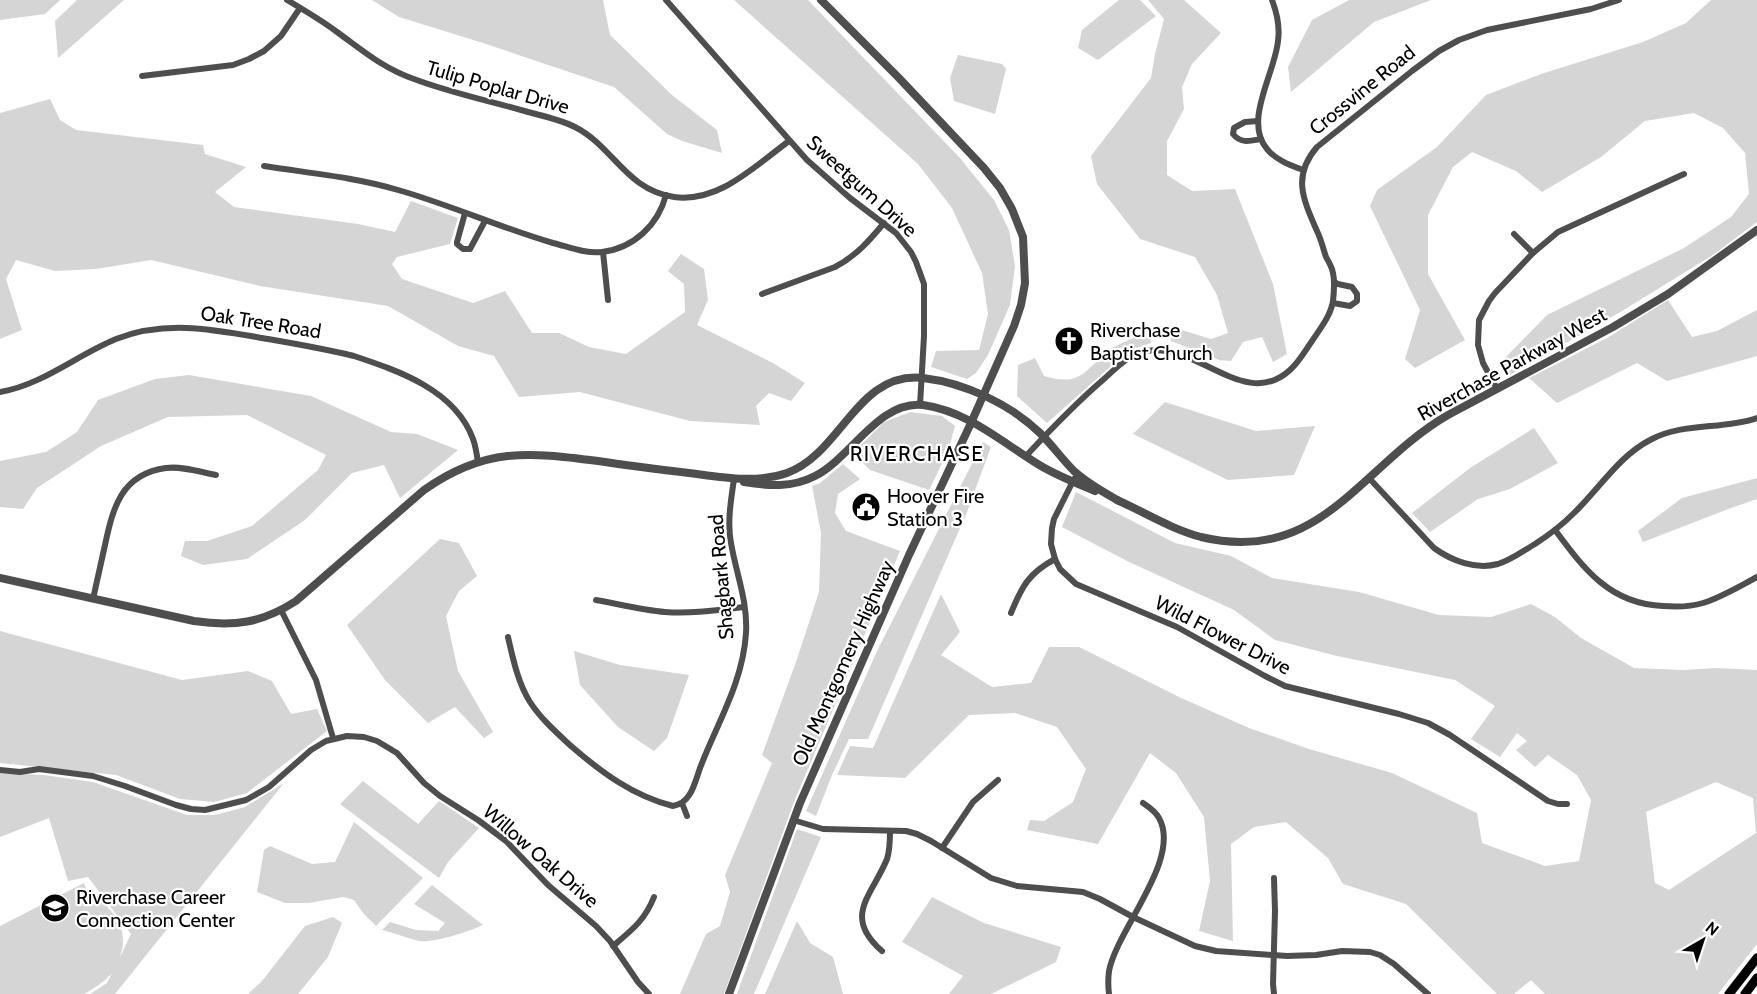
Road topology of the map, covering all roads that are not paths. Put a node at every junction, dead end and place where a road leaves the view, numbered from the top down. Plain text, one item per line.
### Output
1 (287, 0) edge
2 (666, 0) edge
3 (822, 0) edge
4 (1272, 0) edge
5 (1619, 0) edge
6 (300, 8) junction
7 (142, 76) dead end
8 (1258, 121) junction
9 (1261, 139) junction
10 (789, 141) junction
11 (264, 166) dead end
12 (1303, 170) junction
13 (1684, 174) dead end
14 (666, 195) junction
15 (465, 213) junction
16 (485, 220) junction
17 (884, 224) junction
18 (1757, 230) edge
19 (1514, 234) dead end
20 (603, 252) junction
21 (1533, 253) junction
22 (1334, 282) junction
23 (762, 294) dead end
24 (608, 300) dead end
25 (1333, 303) junction
26 (921, 378) junction
27 (1497, 389) junction
28 (0, 392) edge
29 (983, 396) junction
30 (920, 405) junction
31 (1757, 418) edge
32 (971, 423) junction
33 (1044, 437) junction
34 (1026, 456) junction
35 (478, 463) junction
36 (1077, 473) junction
37 (216, 475) dead end
38 (1369, 478) junction
39 (734, 479) junction
40 (1072, 482) junction
41 (1119, 501) junction
42 (1555, 530) junction
43 (1055, 559) junction
44 (1757, 577) edge
45 (0, 578) edge
46 (93, 599) junction
47 (596, 600) dead end
48 (744, 606) junction
49 (281, 610) junction
50 (1011, 613) dead end
51 (507, 637) dead end
52 (333, 738) junction
53 (0, 770) edge
54 (998, 780) dead end
55 (682, 803) junction
56 (1143, 803) dead end
57 (1567, 804) dead end
58 (687, 816) dead end
59 (793, 820) junction
60 (890, 831) junction
61 (942, 848) junction
62 (1274, 878) dead end
63 (654, 897) dead end
64 (1133, 917) junction
65 (613, 946) junction
66 (882, 951) dead end
67 (1273, 955) junction
68 (1757, 958) edge
69 (1757, 978) edge
70 (650, 994) edge
71 (729, 994) edge
72 (1110, 994) edge
73 (1274, 994) edge
74 (1428, 994) edge
75 (1729, 994) edge
76 (1745, 994) edge

1 - 6 street, Tulip Poplar Drive
2 - 10 street, Sweetgum Drive
3 - 29 street, Old Montgomery Highway
4 - 8 street
5 - 12 street, Crossvine Road
6 - 7 street
6 - 14 street, Tulip Poplar Drive
8 - 9 street
8 - 9 street
9 - 12 street
10 - 14 street, Tulip Poplar Drive
10 - 17 street, Sweetgum Drive
11 - 15 street
12 - 22 street
13 - 21 street
14 - 20 street
15 - 16 street
15 - 16 street
16 - 20 street
17 - 23 street
17 - 26 street, Sweetgum Drive
18 - 27 street, Riverchase Parkway West
19 - 21 street
20 - 24 street
21 - 27 street
22 - 25 street
22 - 25 street
25 - 33 street
26 - 29 street, Riverchase Parkway West
26 - 30 street, Sweetgum Drive
26 - 39 street, Riverchase Parkway West
27 - 38 street, Riverchase Parkway West
28 - 35 street, Oak Tree Road
29 - 32 street, Old Montgomery Highway
29 - 33 street, Riverchase Parkway West
30 - 32 street, Riverchase Parkway West
30 - 39 street, Riverchase Parkway West
31 - 42 street
32 - 34 street, Riverchase Parkway West
32 - 59 street, Old Montgomery Highway
33 - 34 street
33 - 36 street, Riverchase Parkway West
34 - 40 street, Riverchase Parkway West
35 - 39 street, Riverchase Parkway West
35 - 49 street, Riverchase Parkway West
36 - 40 street
36 - 41 street, Riverchase Parkway West
37 - 46 street
38 - 41 street, Riverchase Parkway West
38 - 42 street
39 - 48 street, Shagbark Road
40 - 41 street, Riverchase Parkway West
40 - 43 street
42 - 44 street
43 - 50 street
43 - 57 street, Wild Flower Drive
45 - 46 street, Riverchase Parkway West
46 - 49 street, Riverchase Parkway West
47 - 48 street
48 - 55 street, Shagbark Road
49 - 52 street
51 - 55 street
52 - 53 street, Willow Oak Drive
52 - 65 street, Willow Oak Drive
54 - 61 street
55 - 58 street
56 - 64 street
59 - 60 street
59 - 71 street, Old Montgomery Highway
60 - 61 street
60 - 66 street
61 - 64 street
62 - 67 street
63 - 65 street
64 - 67 street
64 - 72 street
65 - 70 street, Willow Oak Drive
67 - 73 street
67 - 74 street
68 - 75 main road
69 - 76 main road

